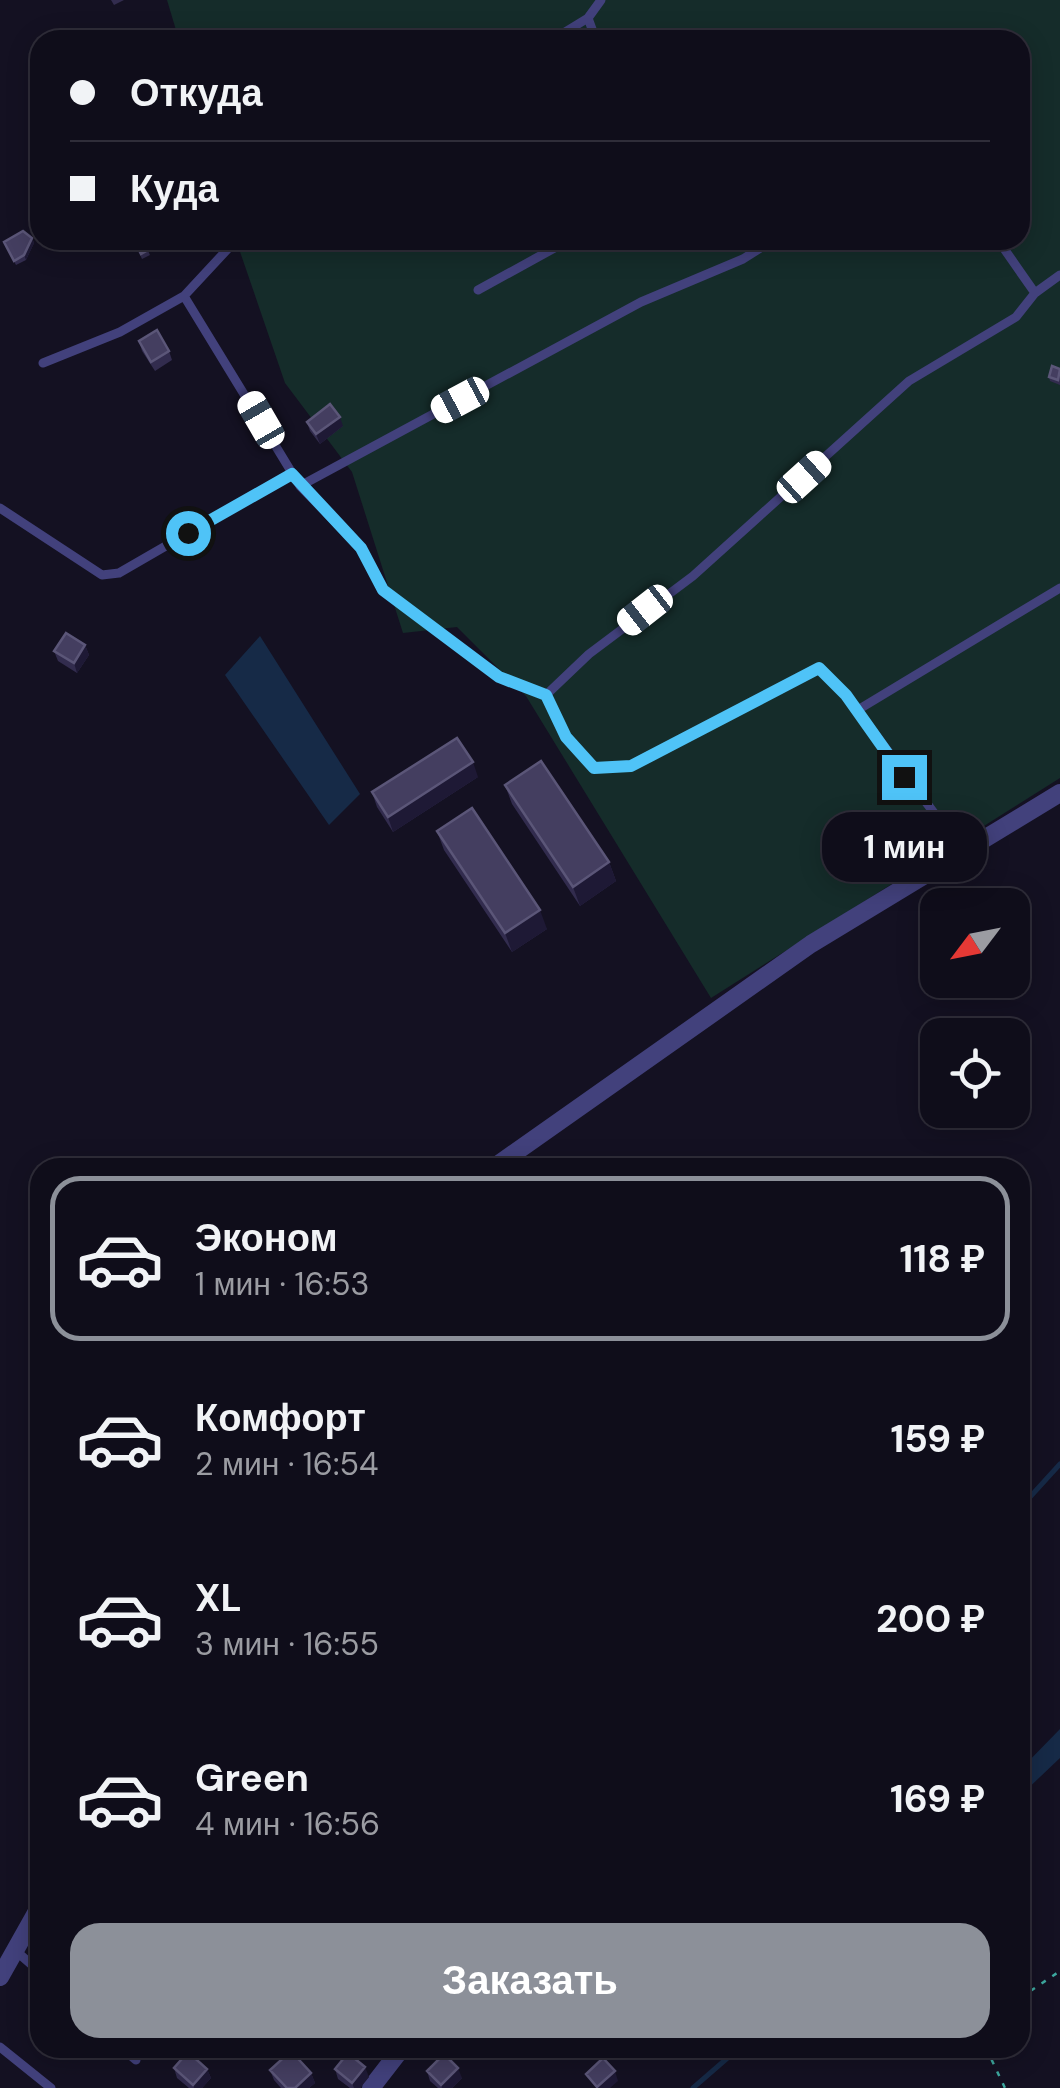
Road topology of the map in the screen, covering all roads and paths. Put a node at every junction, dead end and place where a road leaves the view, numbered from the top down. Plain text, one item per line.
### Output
1 (601, 0) edge
2 (588, 18) junction
3 (568, 30) edge
4 (592, 30) edge
5 (227, 250) edge
6 (551, 250) edge
7 (757, 250) edge
8 (1005, 250) edge
9 (1060, 275) edge
10 (478, 290) dead end
11 (1035, 293) junction
12 (184, 296) junction
13 (44, 363) dead end
14 (292, 474) junction
15 (300, 486) junction
16 (0, 508) edge
17 (1060, 588) edge
18 (546, 695) junction
19 (856, 711) junction
20 (1060, 794) edge
21 (956, 856) junction
22 (508, 1158) edge
23 (30, 1924) edge
24 (16, 1950) junction
25 (30, 1963) edge
26 (1060, 1970) edge
27 (0, 1977) edge
28 (1030, 1991) edge
29 (0, 2047) edge
30 (134, 2058) edge
31 (394, 2058) edge
32 (991, 2058) edge
33 (136, 2060) dead end
34 (52, 2088) edge
35 (372, 2088) edge
36 (1005, 2088) edge

1 - 2 lane
2 - 3 lane
2 - 4 lane
5 - 12 lane
6 - 10 lane
7 - 15 lane
8 - 11 lane
9 - 11 lane
11 - 18 lane
12 - 13 lane
12 - 14 lane
14 - 15 lane
14 - 16 lane
15 - 18 lane
17 - 19 lane
18 - 19 lane
19 - 21 lane
20 - 21 street
21 - 22 street
23 - 24 street
24 - 25 lane
24 - 27 street
26 - 28 path
29 - 34 lane
30 - 33 lane
31 - 35 street
32 - 36 path

